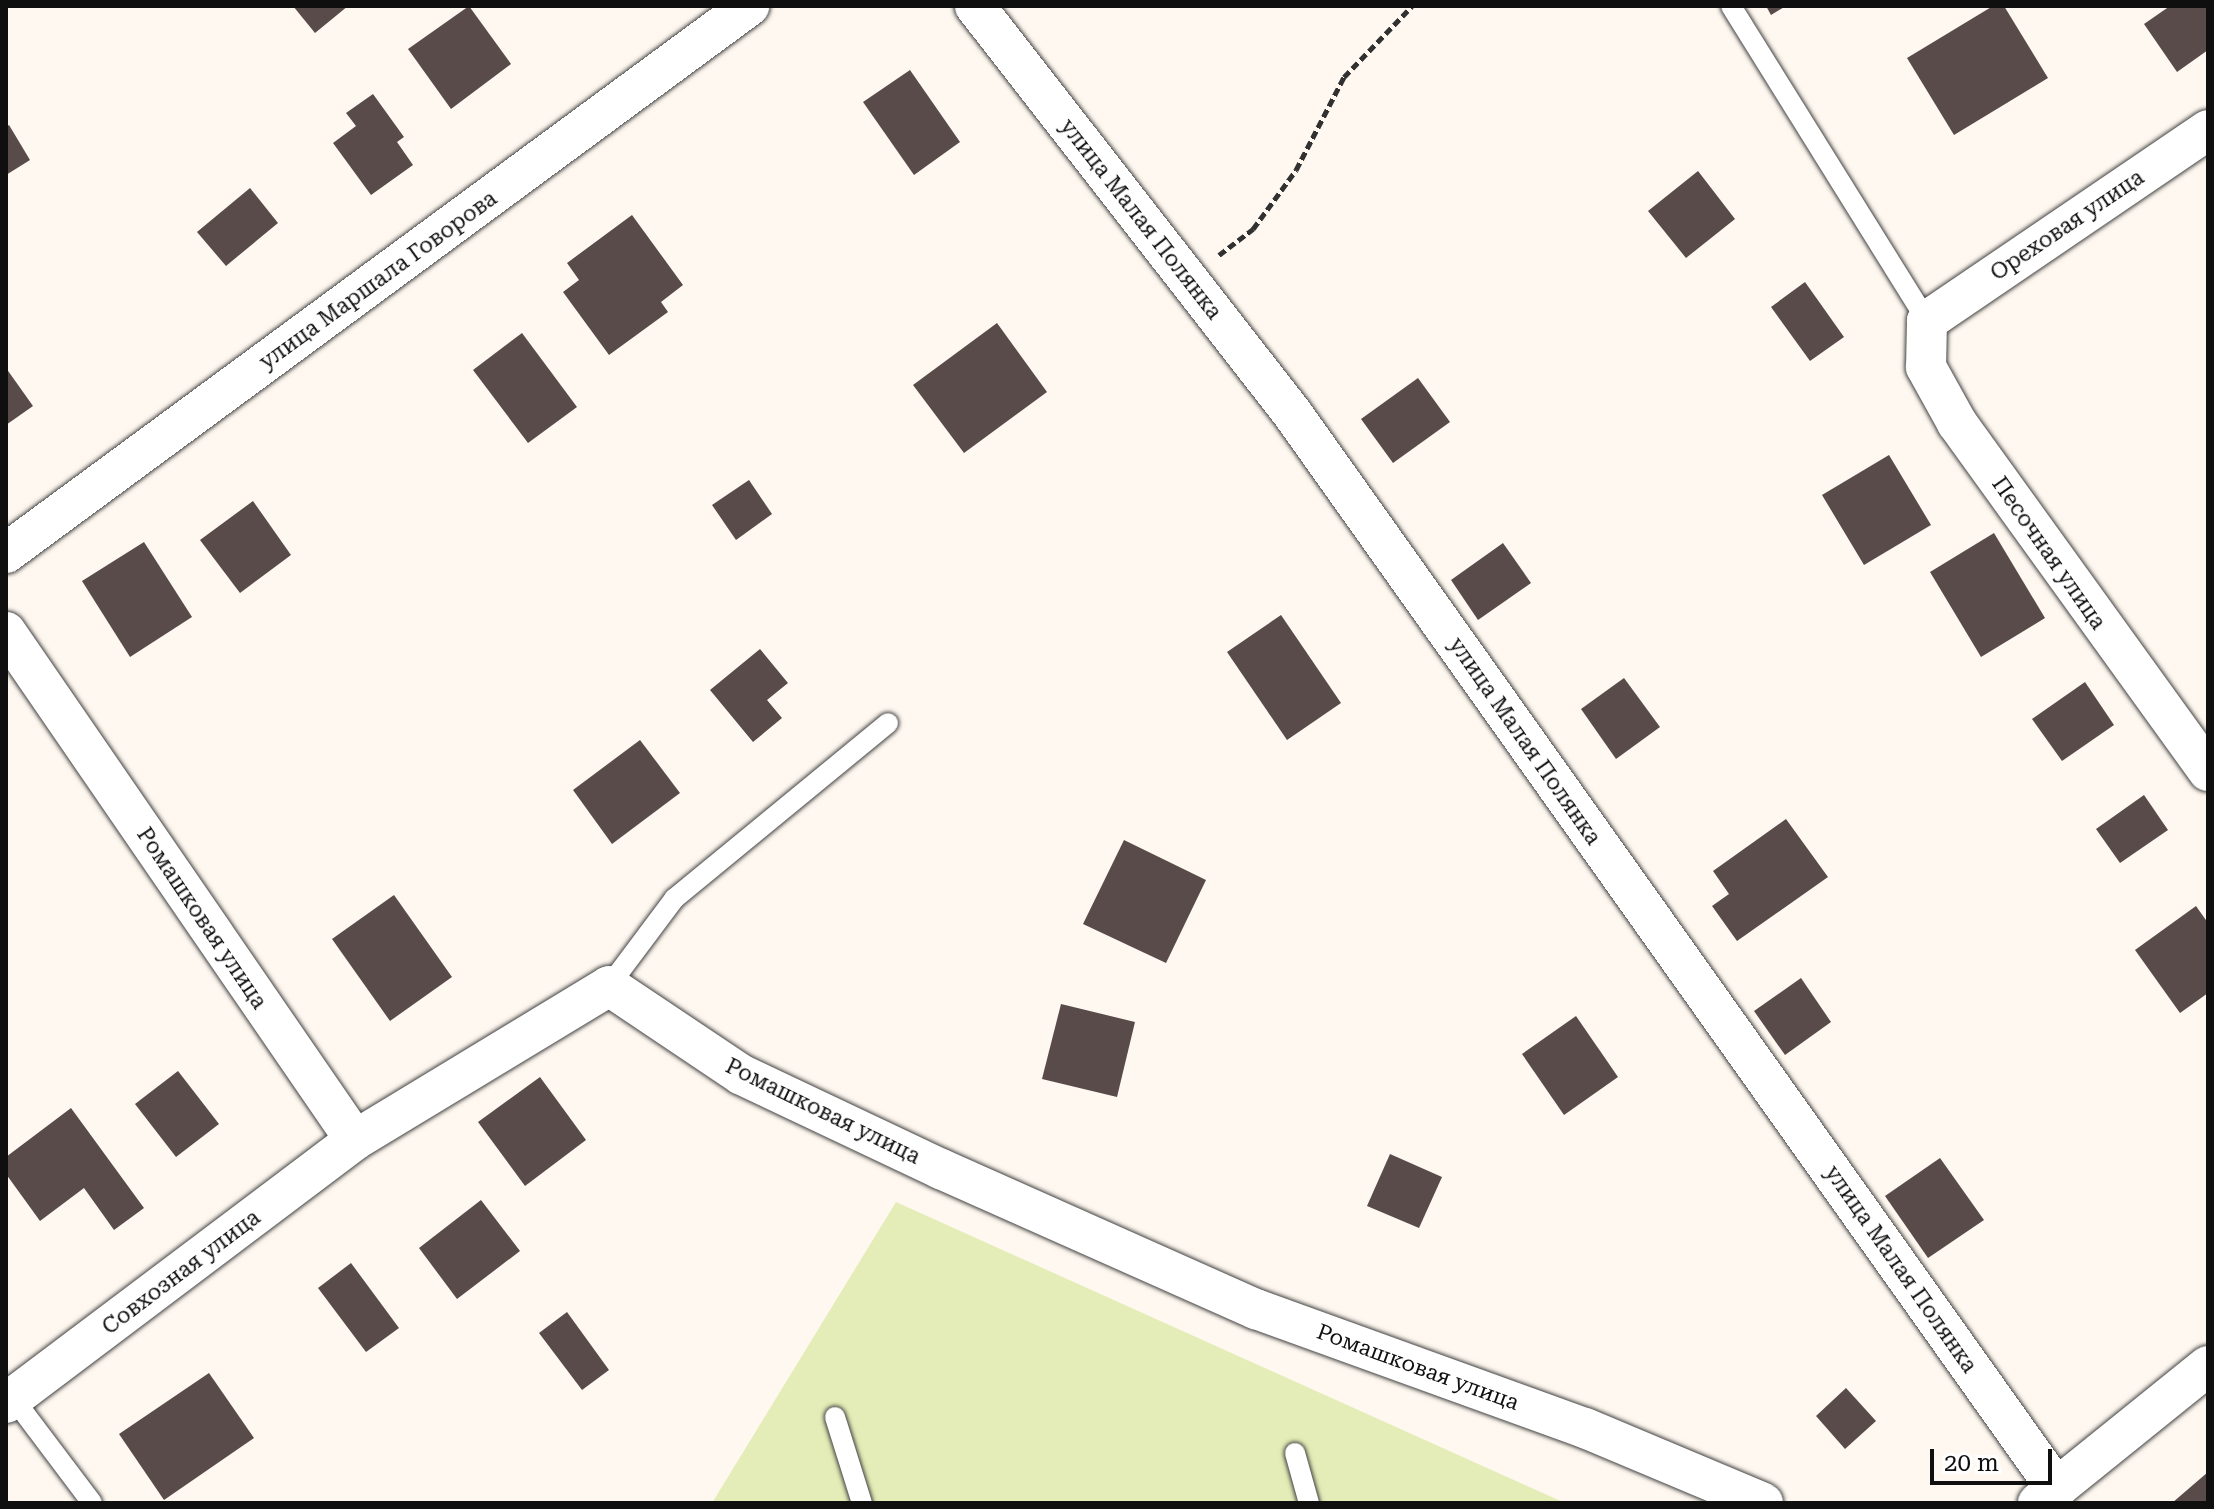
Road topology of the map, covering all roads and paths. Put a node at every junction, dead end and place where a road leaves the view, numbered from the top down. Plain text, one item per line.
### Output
1 (749, 6) edge
2 (975, 6) edge
3 (1412, 6) edge
4 (1731, 6) edge
5 (2208, 130) edge
6 (1187, 279) junction
7 (1927, 321) junction
8 (6, 553) edge
9 (6, 632) edge
10 (888, 723) dead end
11 (2208, 771) edge
12 (609, 986) junction
13 (355, 1140) junction
14 (2208, 1366) edge
15 (10, 1400) edge
16 (835, 1417) dead end
17 (1295, 1453) dead end
18 (2048, 1496) edge
19 (92, 1503) edge
20 (862, 1503) edge
21 (1309, 1503) edge
22 (1763, 1503) edge

1 - 8 street, улица Маршала Говорова
2 - 6 street, улица Малая Полянка
3 - 6 path
4 - 7 lane
5 - 7 street, Ореховая улица
6 - 18 street, улица Малая Полянка
7 - 11 street, Песочная улица
9 - 13 street, Ромашковая улица
10 - 12 lane
12 - 13 street
12 - 22 street, Ромашковая улица
13 - 15 street, Совхозная улица
14 - 18 street
15 - 19 lane
16 - 20 lane
17 - 21 lane

